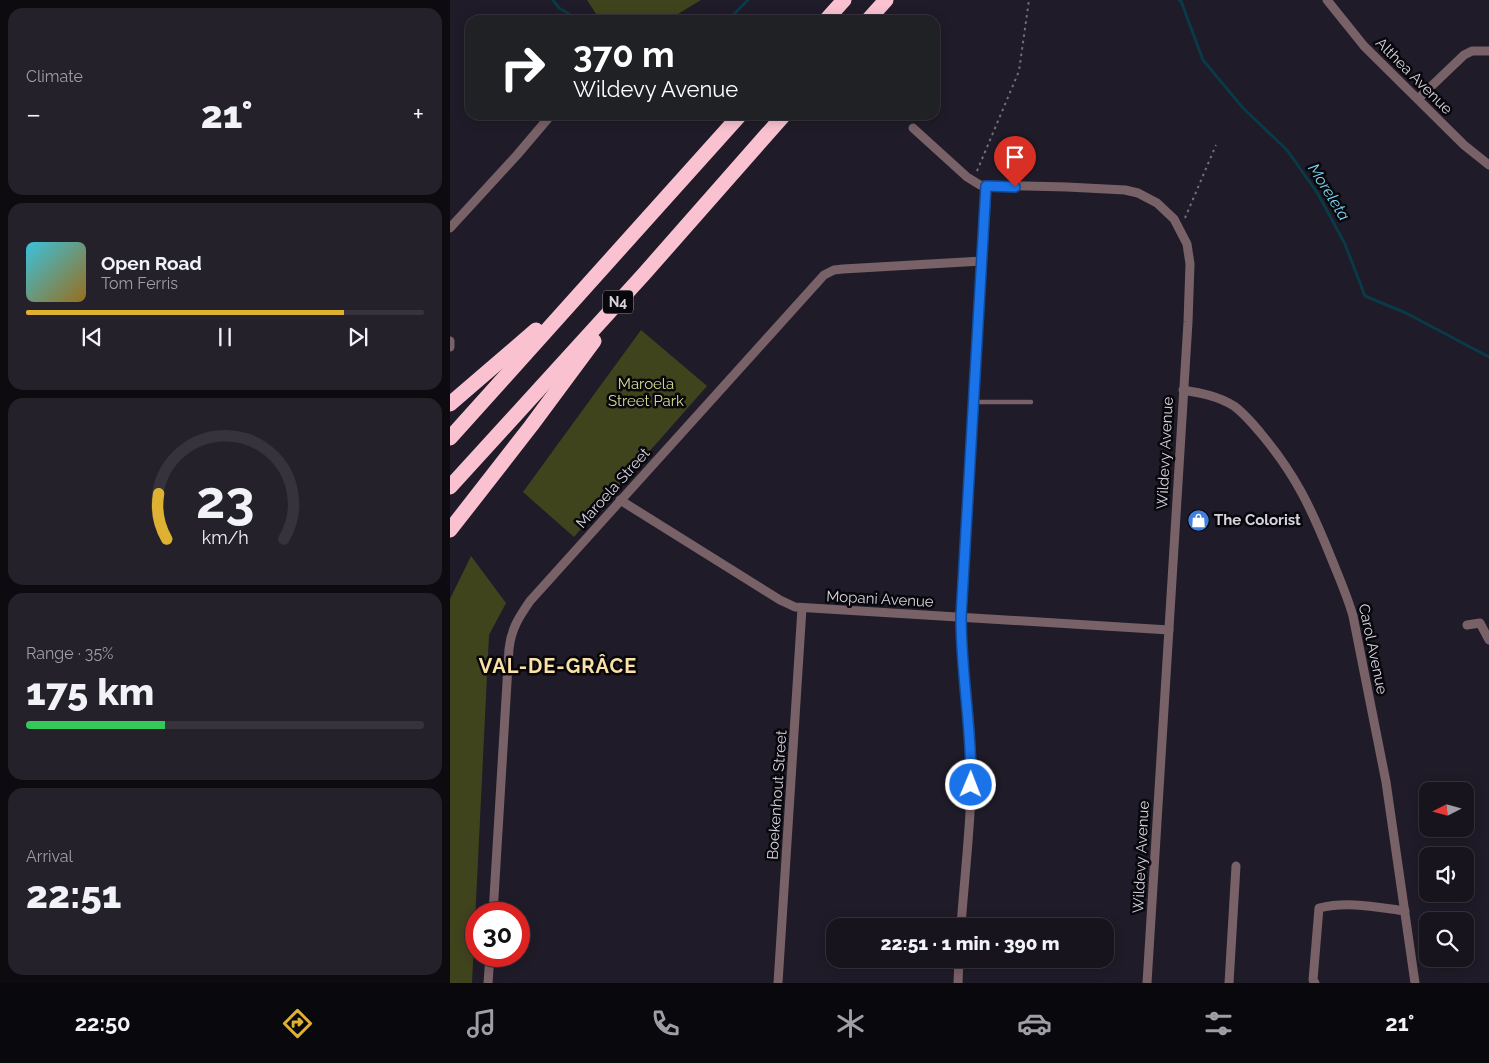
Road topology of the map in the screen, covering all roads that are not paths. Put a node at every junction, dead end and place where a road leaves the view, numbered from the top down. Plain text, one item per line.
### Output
1 (844, 0) edge
2 (886, 0) edge
3 (1327, 0) edge
4 (830, 15) edge
5 (872, 15) edge
6 (1489, 51) edge
7 (1418, 99) junction
8 (547, 120) edge
9 (736, 120) edge
10 (780, 120) edge
11 (913, 128) dead end
12 (1489, 165) edge
13 (986, 186) junction
14 (450, 228) edge
15 (982, 261) junction
16 (644, 274) junction
17 (582, 291) junction
18 (450, 341) edge
19 (450, 347) edge
20 (1183, 390) junction
21 (974, 402) junction
22 (1031, 402) dead end
23 (450, 404) edge
24 (450, 438) edge
25 (450, 487) edge
26 (620, 500) junction
27 (450, 530) edge
28 (802, 608) junction
29 (961, 617) junction
30 (1467, 625) dead end
31 (1169, 630) junction
32 (1489, 640) edge
33 (1236, 866) dead end
34 (493, 902) edge
35 (1405, 910) junction
36 (962, 918) edge
37 (489, 967) edge
38 (959, 968) edge
39 (488, 983) edge
40 (778, 983) edge
41 (958, 983) edge
42 (1147, 983) edge
43 (1229, 983) edge
44 (1315, 983) edge
45 (1415, 983) edge

1 - 4 highway
2 - 5 highway
3 - 7 street, Althea Avenue
6 - 7 street
7 - 12 street, Althea Avenue
8 - 14 street
9 - 17 highway, N4
10 - 16 highway, N4
11 - 13 street, Wildevy Avenue
13 - 15 street
13 - 20 street, Wildevy Avenue
15 - 21 street
15 - 26 street, Maroela Street
16 - 25 highway, N4
16 - 27 highway
17 - 23 highway
17 - 24 highway, N4
18 - 19 street
20 - 31 street, Wildevy Avenue
20 - 35 street, Carol Avenue
21 - 22 lane
21 - 29 street
26 - 28 street, Mopani Avenue
26 - 34 street, Maroela Street
28 - 29 street, Mopani Avenue
28 - 40 street, Boekenhout Street
29 - 31 street, Mopani Avenue
29 - 36 street
30 - 32 street
31 - 42 street, Wildevy Avenue
33 - 43 street
35 - 44 street
35 - 45 street, Carol Avenue
37 - 39 street
38 - 41 street

